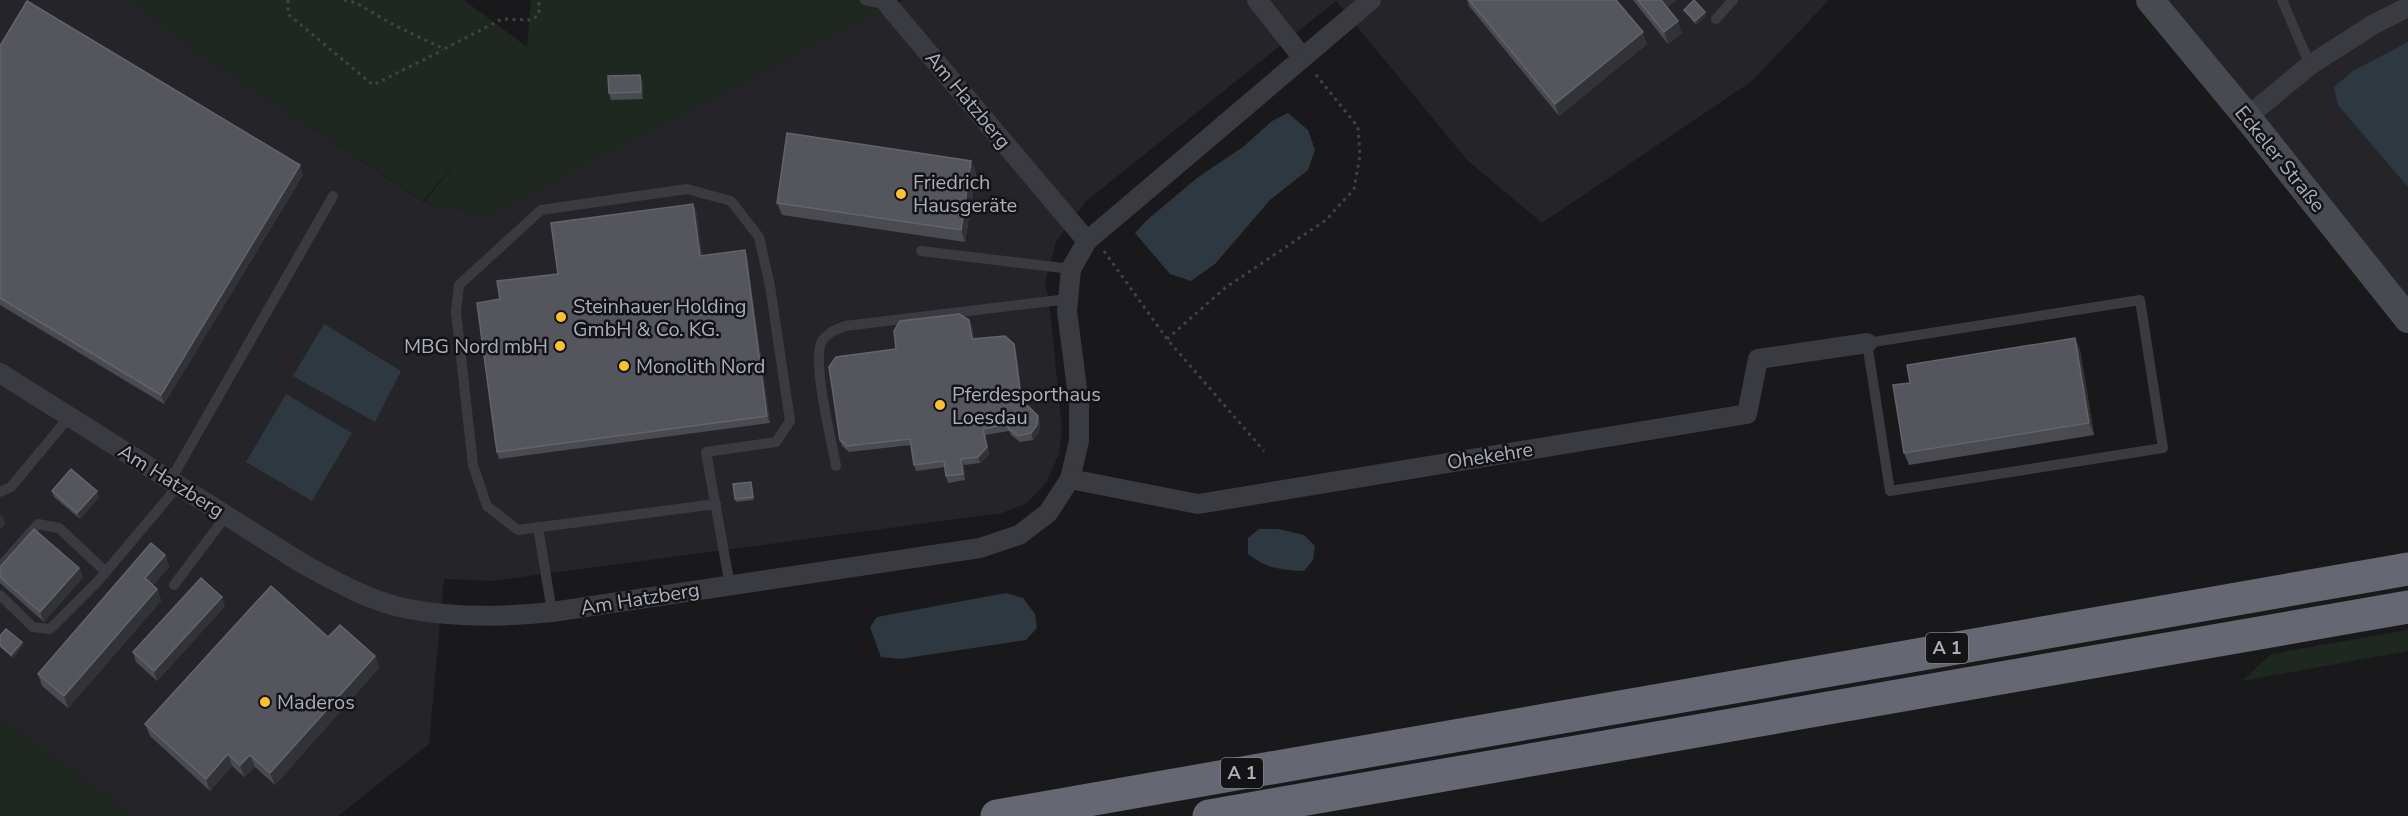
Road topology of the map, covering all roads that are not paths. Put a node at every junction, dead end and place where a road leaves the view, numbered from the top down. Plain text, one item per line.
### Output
1 (865, 0) edge
2 (1257, 0) edge
3 (1371, 0) edge
4 (1733, 0) edge
5 (2150, 0) edge
6 (2282, 0) edge
7 (888, 5) joint
8 (2408, 7) edge
9 (1716, 19) dead end
10 (1303, 58) junction
11 (2310, 65) junction
12 (2247, 117) junction
13 (333, 196) dead end
14 (1087, 241) junction
15 (921, 251) dead end
16 (1071, 269) junction
17 (1068, 299) junction
18 (2408, 319) edge
19 (1867, 343) junction
20 (0, 373) edge
21 (69, 417) junction
22 (836, 466) dead end
23 (1070, 479) junction
24 (174, 484) junction
25 (0, 492) edge
26 (716, 504) junction
27 (226, 516) junction
28 (538, 527) junction
29 (0, 567) edge
30 (2408, 569) edge
31 (106, 572) junction
32 (174, 585) dead end
33 (730, 586) junction
34 (0, 596) edge
35 (2408, 607) edge
36 (552, 612) junction
37 (998, 816) edge
38 (1209, 816) edge

1 - 7 lane, Am Hatzberg
2 - 10 street
3 - 10 street, Am Hatzberg
4 - 9 lane
5 - 12 street, Eckeler Straße
6 - 11 lane
7 - 14 street, Am Hatzberg
8 - 11 street
10 - 14 street, Am Hatzberg
11 - 12 street
12 - 18 street, Eckeler Straße
13 - 24 lane
14 - 16 street, Am Hatzberg
15 - 16 lane
16 - 17 street, Am Hatzberg
17 - 22 lane
17 - 23 street, Am Hatzberg
19 - 19 lane
19 - 23 street, Ohekehre
20 - 21 street, Am Hatzberg
21 - 24 street, Am Hatzberg
21 - 25 lane
23 - 33 street, Am Hatzberg
24 - 27 street, Am Hatzberg
24 - 31 lane
26 - 28 lane
26 - 28 lane
26 - 33 lane
27 - 32 lane
27 - 36 street, Am Hatzberg
28 - 36 lane
29 - 31 lane
30 - 37 highway, A 1
31 - 34 lane
33 - 36 street, Am Hatzberg
35 - 38 highway, A 1

